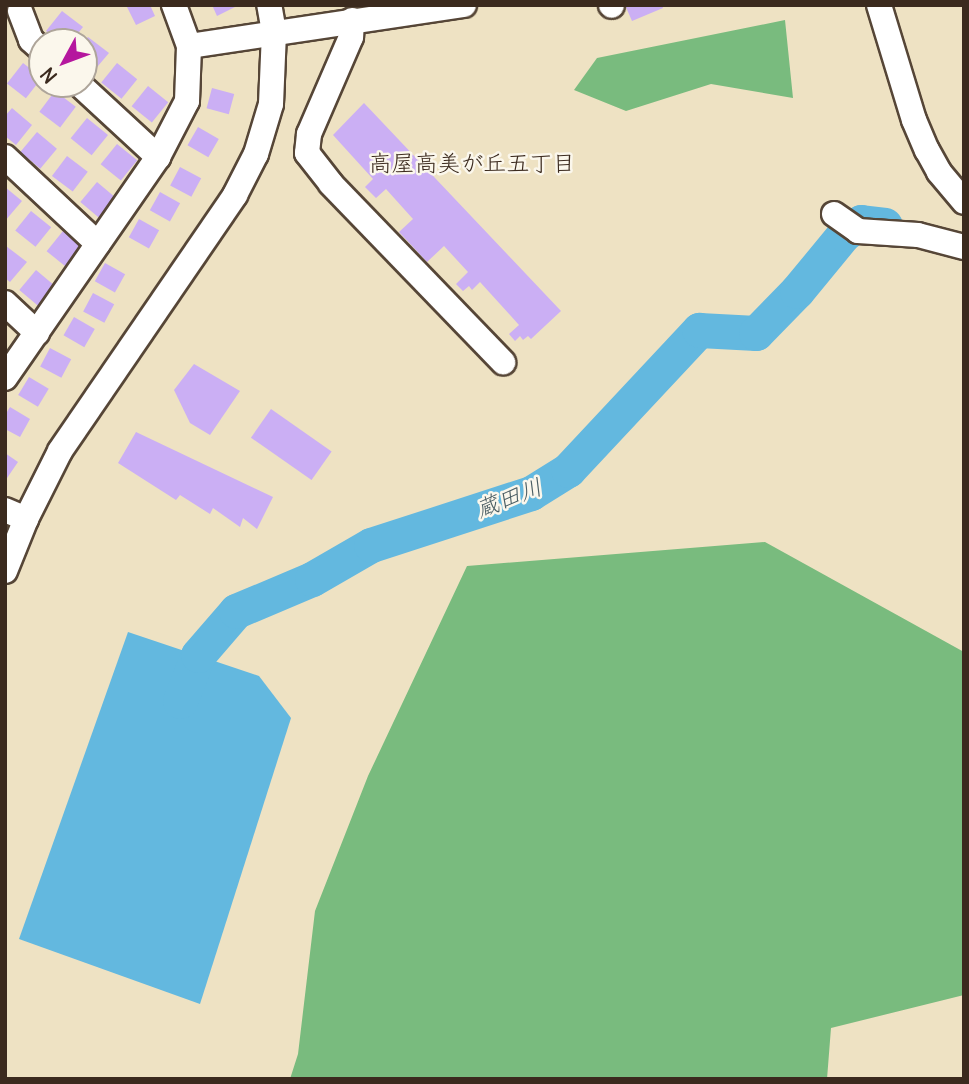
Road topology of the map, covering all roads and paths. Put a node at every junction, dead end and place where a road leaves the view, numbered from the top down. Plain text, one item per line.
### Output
1 (174, 5) edge
2 (268, 5) edge
3 (464, 5) edge
4 (879, 5) edge
5 (19, 11) edge
6 (352, 20) junction
7 (274, 32) junction
8 (28, 33) edge
9 (190, 46) junction
10 (94, 98) edge
11 (5, 157) edge
12 (158, 157) junction
13 (964, 202) edge
14 (834, 214) dead end
15 (98, 244) junction
16 (964, 247) edge
17 (5, 303) edge
18 (37, 333) junction
19 (503, 362) dead end
20 (5, 378) edge
21 (16, 514) edge
22 (5, 571) edge

1 - 9 street
2 - 7 street
3 - 6 street
4 - 13 street
5 - 8 street
6 - 7 street
6 - 19 street
7 - 9 street
7 - 21 street
9 - 12 street
10 - 12 street
11 - 15 street
12 - 15 street
14 - 16 street
15 - 18 street
17 - 18 street
18 - 20 street
21 - 22 street

